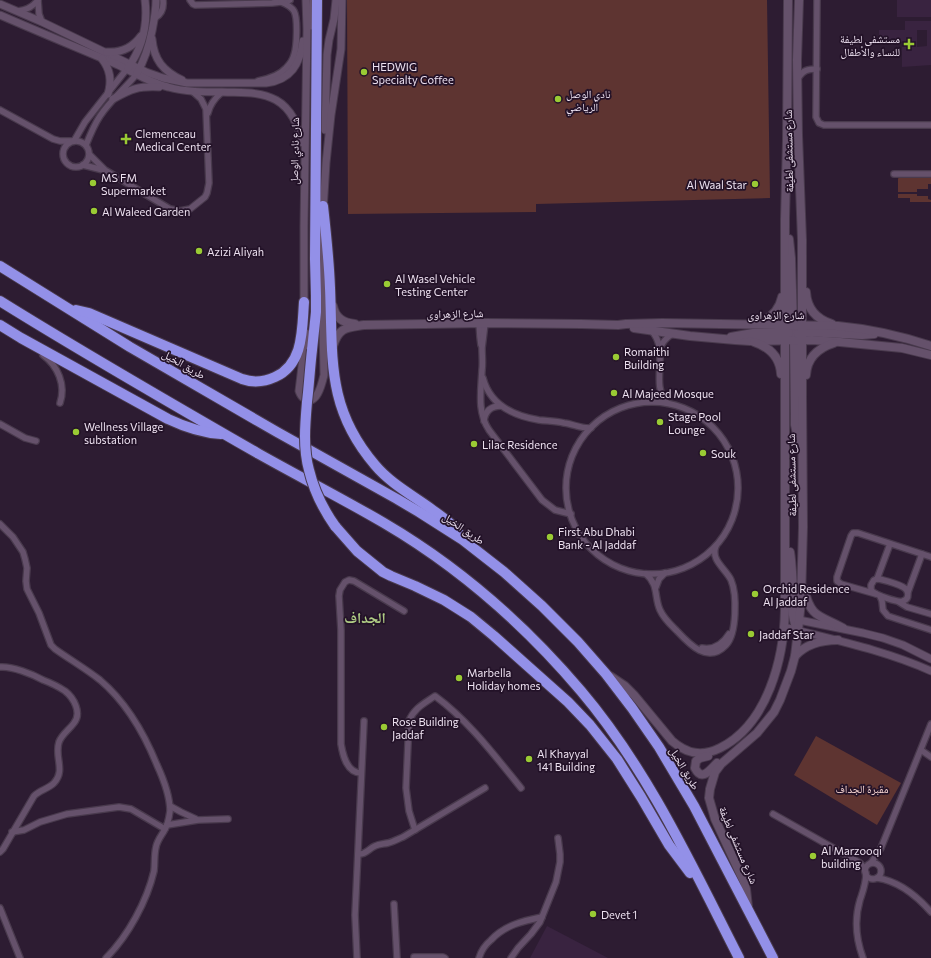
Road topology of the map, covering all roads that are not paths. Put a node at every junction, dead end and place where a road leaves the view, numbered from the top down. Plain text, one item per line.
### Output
1 (38, 0) edge
2 (145, 0) edge
3 (156, 0) edge
4 (163, 0) edge
5 (190, 0) edge
6 (290, 0) edge
7 (306, 0) edge
8 (313, 0) edge
9 (317, 0) edge
10 (336, 0) edge
11 (342, 0) edge
12 (788, 0) edge
13 (799, 0) edge
14 (817, 0) edge
15 (281, 2) junction
16 (0, 4) edge
17 (18, 11) junction
18 (0, 15) edge
19 (155, 18) junction
20 (42, 22) junction
21 (307, 29) junction
22 (148, 33) junction
23 (102, 50) junction
24 (101, 58) junction
25 (797, 60) junction
26 (128, 67) junction
27 (814, 69) junction
28 (138, 72) junction
29 (797, 78) junction
30 (188, 83) junction
31 (253, 83) junction
32 (167, 87) junction
33 (191, 91) junction
34 (222, 92) junction
35 (110, 97) junction
36 (0, 110) edge
37 (306, 112) junction
38 (207, 115) junction
39 (931, 125) edge
40 (53, 139) junction
41 (73, 141) junction
42 (86, 145) junction
43 (328, 146) junction
44 (305, 151) junction
45 (90, 155) junction
46 (63, 156) junction
47 (83, 166) junction
48 (105, 170) junction
49 (894, 174) dead end
50 (931, 174) edge
51 (323, 206) junction
52 (785, 219) junction
53 (0, 266) edge
54 (802, 274) junction
55 (785, 285) junction
56 (330, 286) junction
57 (0, 301) edge
58 (304, 302) junction
59 (70, 310) junction
60 (482, 323) junction
61 (0, 325) edge
62 (364, 325) junction
63 (618, 325) junction
64 (751, 325) junction
65 (838, 326) junction
66 (650, 330) junction
67 (883, 332) junction
68 (794, 333) junction
69 (672, 334) junction
70 (21, 338) junction
71 (725, 339) junction
72 (750, 341) junction
73 (840, 342) junction
74 (931, 346) edge
75 (660, 350) junction
76 (931, 355) edge
77 (332, 358) junction
78 (482, 372) junction
79 (660, 389) junction
80 (802, 395) junction
81 (784, 396) junction
82 (649, 402) junction
83 (60, 403) dead end
84 (667, 403) junction
85 (501, 406) junction
86 (484, 421) junction
87 (0, 424) edge
88 (591, 428) junction
89 (225, 434) junction
90 (36, 441) dead end
91 (802, 450) junction
92 (571, 514) junction
93 (0, 524) edge
94 (463, 540) junction
95 (890, 544) junction
96 (716, 545) junction
97 (922, 554) junction
98 (931, 557) edge
99 (702, 558) junction
100 (717, 561) junction
101 (665, 573) junction
102 (646, 574) junction
103 (877, 579) junction
104 (802, 582) junction
105 (656, 587) junction
106 (908, 592) junction
107 (878, 595) junction
108 (890, 599) junction
109 (899, 602) junction
110 (882, 607) junction
111 (404, 612) dead end
112 (931, 614) edge
113 (792, 619) junction
114 (784, 627) junction
115 (843, 628) junction
116 (931, 630) edge
117 (798, 631) junction
118 (838, 640) junction
119 (919, 653) junction
120 (931, 653) edge
121 (795, 656) junction
122 (931, 659) edge
123 (0, 667) edge
124 (928, 670) edge
125 (606, 674) junction
126 (931, 675) edge
127 (364, 721) dead end
128 (931, 724) edge
129 (729, 743) junction
130 (736, 750) junction
131 (921, 750) junction
132 (931, 757) edge
133 (361, 773) junction
134 (485, 788) dead end
135 (521, 788) dead end
136 (170, 806) junction
137 (773, 814) dead end
138 (198, 820) junction
139 (228, 820) dead end
140 (166, 827) junction
141 (415, 830) junction
142 (12, 832) junction
143 (558, 838) dead end
144 (882, 848) junction
145 (0, 852) edge
146 (358, 854) junction
147 (857, 862) junction
148 (870, 863) junction
149 (881, 868) junction
150 (866, 872) junction
151 (876, 878) junction
152 (894, 882) junction
153 (702, 887) junction
154 (864, 890) junction
155 (394, 904) dead end
156 (0, 908) edge
157 (749, 912) junction
158 (931, 912) edge
159 (542, 917) junction
160 (20, 958) edge
161 (106, 958) edge
162 (356, 958) edge
163 (397, 958) edge
164 (414, 958) edge
165 (445, 958) edge
166 (479, 958) edge
167 (511, 958) edge
168 (739, 958) edge
169 (774, 958) edge
170 (863, 958) edge

1 - 17 street
1 - 20 street
2 - 22 street
3 - 19 street
4 - 19 street
5 - 15 street
6 - 15 street
7 - 21 street, شارع نادي الوصل
8 - 37 street
9 - 153 highway, bridge
10 - 43 street
11 - 43 street
12 - 52 main road, شارع مستشفى لطيفة
13 - 25 main road, شارع مستشفى لطيفة
14 - 27 street
15 - 31 street
16 - 17 street
17 - 20 street
18 - 24 street
19 - 22 street
20 - 23 street
21 - 31 street
21 - 37 street, شارع نادي الوصل
22 - 23 street
22 - 26 street
22 - 28 street
22 - 30 street
23 - 26 street
24 - 26 street
24 - 35 street
25 - 27 street
25 - 29 main road, شارع مستشفى لطيفة
26 - 28 street
26 - 35 street
27 - 29 street
27 - 39 street
28 - 30 street
28 - 32 street
28 - 35 street
29 - 54 main road, شارع مستشفى لطيفة
30 - 31 street
32 - 33 street
32 - 35 street
33 - 34 street
33 - 38 street
34 - 38 street
34 - 44 street
35 - 41 street
35 - 42 street
36 - 40 street
37 - 44 street, شارع نادي الوصل
38 - 48 street
40 - 41 street
40 - 46 street
41 - 42 street
41 - 46 street
42 - 45 street
43 - 51 street
44 - 58 street, شارع نادي الوصل
45 - 47 street
45 - 48 street
46 - 47 street
47 - 48 street
49 - 50 street
51 - 56 highway
51 - 58 street, شارع نادي الوصل
52 - 55 main road, شارع مستشفى لطيفة
52 - 68 main road
53 - 59 highway, طريق الخيل
54 - 65 main road
54 - 68 main road, شارع مستشفى لطيفة
55 - 64 main road
55 - 68 main road, شارع مستشفى لطيفة
56 - 62 main road, شارع الزهراوى
56 - 77 highway
57 - 89 highway
58 - 59 highway
59 - 94 highway, طريق الخيل
60 - 62 main road, شارع الزهراوى
60 - 63 main road, شارع الزهراوى
60 - 78 street
61 - 70 highway
62 - 77 main road, شارع الزهراوى
63 - 64 main road, شارع الزهراوى
63 - 66 main road, شارع الزهراوى
64 - 68 main road, شارع الزهراوى
65 - 67 main road, شارع الزهراوى
65 - 68 main road, شارع الزهراوى
66 - 69 main road, شارع الزهراوى
66 - 75 street
67 - 68 main road
67 - 74 main road, شارع الزهراوى
68 - 71 main road
68 - 72 main road, شارع الزهراوى
68 - 73 main road, شارع الزهراوى
68 - 80 main road, شارع مستشفى لطيفة
68 - 81 main road, شارع مستشفى لطيفة
68 - 91 main road
69 - 71 main road, شارع الزهراوى
69 - 75 street
70 - 83 street
70 - 89 highway
71 - 72 main road, شارع الزهراوى
72 - 81 main road
73 - 76 main road, شارع الزهراوى
73 - 80 main road
75 - 79 street
77 - 94 highway
78 - 85 street
78 - 86 street
79 - 82 street
79 - 84 street
80 - 91 main road, شارع مستشفى لطيفة
81 - 113 main road, شارع مستشفى لطيفة
82 - 84 street
82 - 88 street
84 - 96 street
85 - 86 street
85 - 88 street
86 - 92 street
87 - 90 street
88 - 92 street
89 - 153 highway
91 - 104 main road, شارع مستشفى لطيفة
92 - 102 street
93 - 136 street
94 - 125 highway, طريق الخيل
95 - 97 street
95 - 103 street
95 - 107 street
96 - 99 street
96 - 100 street
97 - 98 street
97 - 106 street
99 - 100 street
99 - 101 street
100 - 105 street
101 - 102 street
101 - 105 street
102 - 105 street
103 - 106 street
103 - 107 street
104 - 113 main road, شارع مستشفى لطيفة
104 - 115 main road
106 - 109 street
107 - 108 street
107 - 110 street
108 - 109 street
108 - 110 street
109 - 112 street
110 - 116 street
111 - 133 street
113 - 114 main road, شارع مستشفى لطيفة
113 - 115 street
113 - 117 main road, شارع مستشفى لطيفة
114 - 117 street
114 - 129 main road, شارع مستشفى لطيفة
115 - 119 street
117 - 118 street
117 - 121 main road, شارع مستشفى لطيفة
118 - 121 main road
118 - 124 street
119 - 120 street
119 - 122 street
121 - 130 main road, شارع مستشفى لطيفة
123 - 142 street
124 - 126 street
125 - 129 main road, شارع مستشفى لطيفة
125 - 157 highway, طريق الخيل
127 - 133 street
128 - 131 street
129 - 130 main road
130 - 157 main road, شارع مستشفى لطيفة
131 - 132 street
131 - 144 street
133 - 146 street
134 - 141 street
135 - 141 street
136 - 138 street
136 - 140 street
137 - 147 street
138 - 139 street
138 - 140 street
140 - 142 street
140 - 161 street
141 - 146 street
142 - 145 street
143 - 159 street
144 - 148 street
144 - 149 street
146 - 162 street
147 - 148 street
147 - 150 street
148 - 149 street
148 - 150 street
149 - 151 street
149 - 152 street
150 - 151 street
150 - 154 street
151 - 152 street
151 - 154 street
152 - 158 street
153 - 168 highway
154 - 170 street
155 - 163 street
156 - 160 street
157 - 169 highway, طريق الخيل
159 - 166 street
159 - 167 street
164 - 165 street

